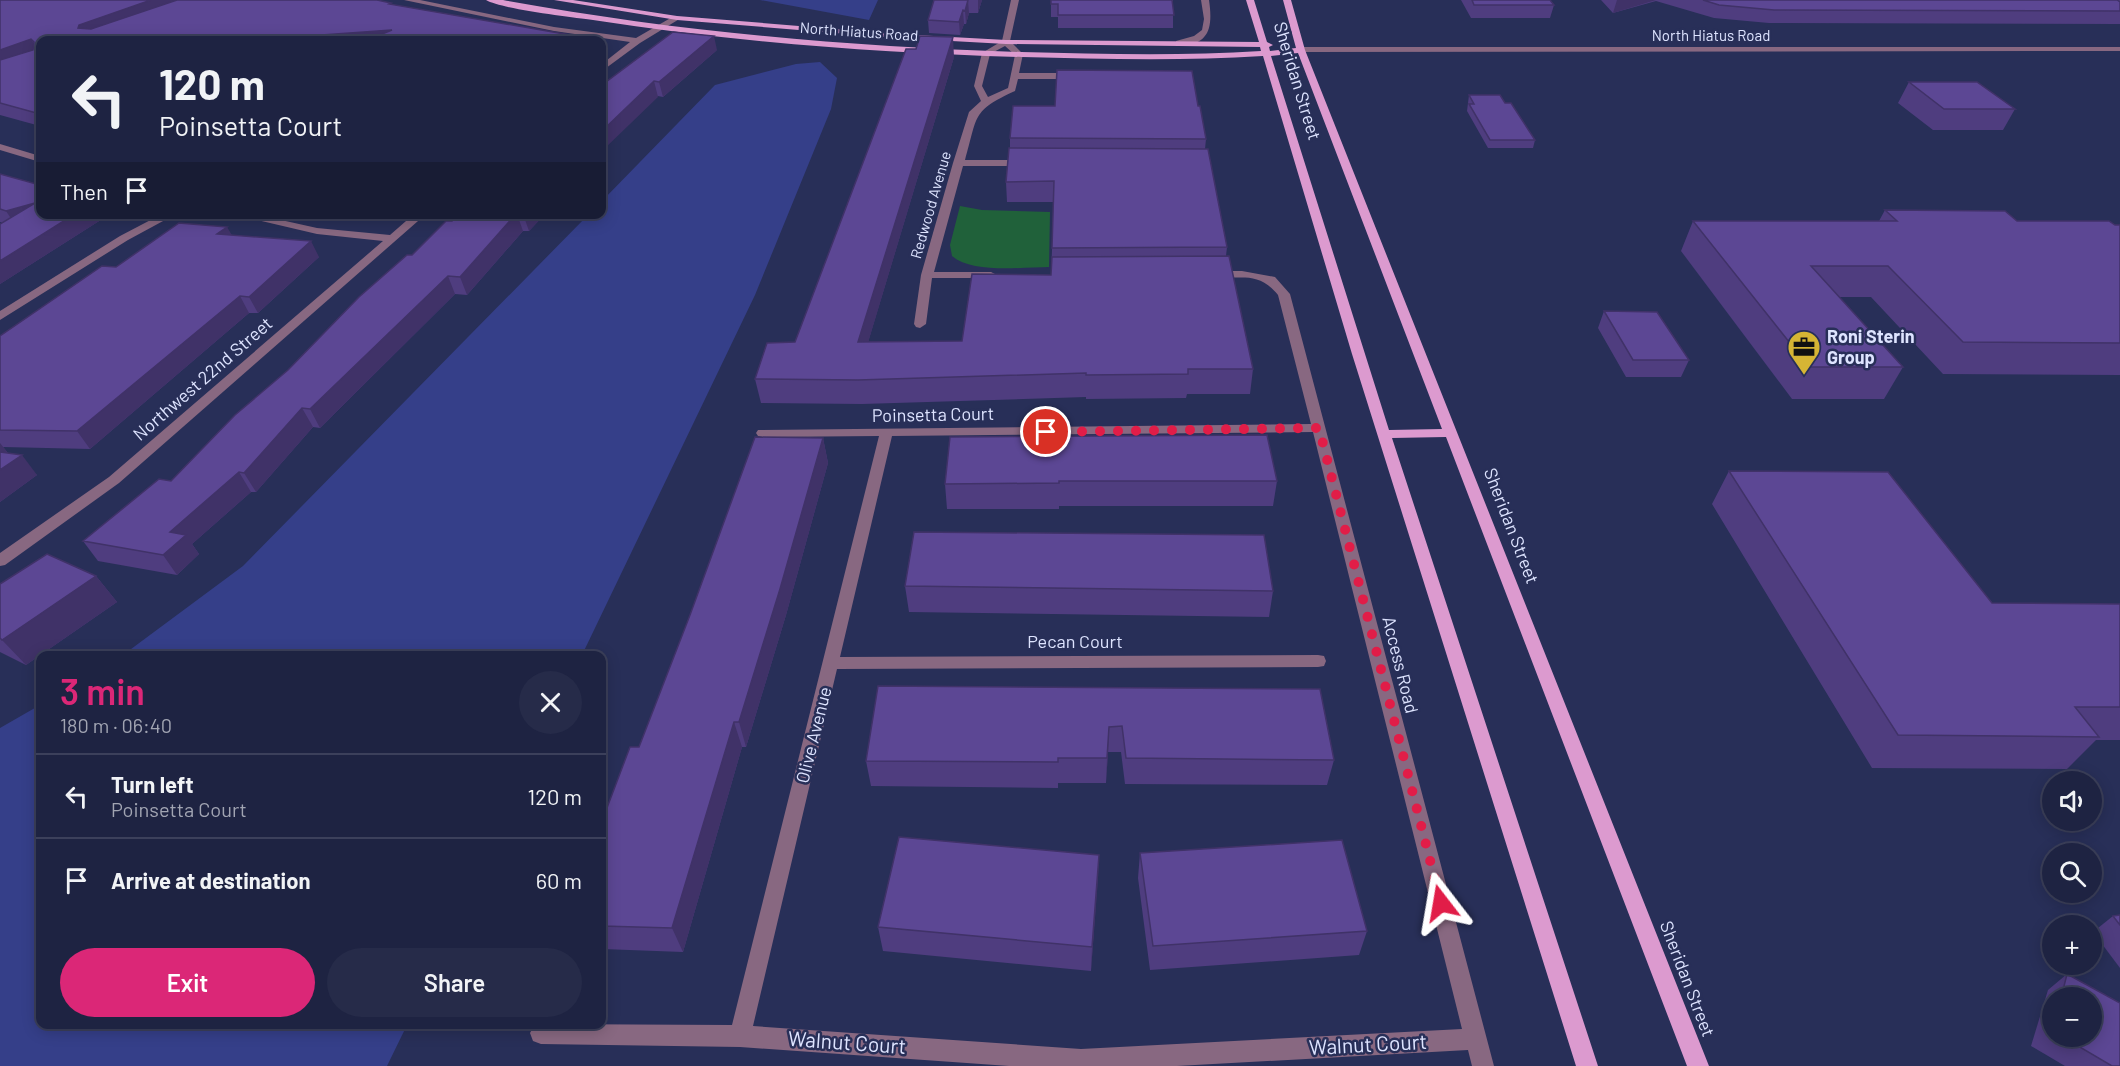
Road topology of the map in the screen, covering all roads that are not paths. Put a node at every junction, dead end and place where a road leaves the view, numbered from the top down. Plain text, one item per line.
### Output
1 (408, 0) edge
2 (490, 0) edge
3 (558, 0) edge
4 (1015, 0) edge
5 (1205, 0) edge
6 (1251, 0) edge
7 (1287, 0) edge
8 (677, 18) junction
9 (660, 27) junction
10 (602, 36) edge
11 (606, 37) edge
12 (637, 41) junction
13 (1006, 42) junction
14 (1179, 43) junction
15 (1266, 49) junction
16 (2120, 49) edge
17 (1302, 50) junction
18 (986, 53) junction
19 (1018, 54) junction
20 (606, 65) edge
21 (1016, 76) junction
22 (1085, 76) edge
23 (986, 101) junction
24 (0, 147) edge
25 (36, 158) edge
26 (958, 163) junction
27 (1042, 164) edge
28 (161, 219) edge
29 (261, 219) edge
30 (415, 219) edge
31 (393, 239) junction
32 (1197, 274) edge
33 (927, 275) junction
34 (1005, 275) edge
35 (0, 316) edge
36 (920, 324) dead end
37 (1319, 428) junction
38 (763, 433) dead end
39 (1452, 433) junction
40 (886, 434) junction
41 (1384, 434) junction
42 (0, 561) edge
43 (1318, 661) dead end
44 (832, 663) junction
45 (541, 1034) dead end
46 (740, 1036) junction
47 (1476, 1039) junction
48 (1483, 1066) edge
49 (1587, 1066) edge
50 (1698, 1066) edge

1 - 10 street
2 - 9 main road, North Hiatus Road
3 - 8 main road, North Hiatus Road
4 - 13 street
5 - 14 street
6 - 15 main road, Sheridan Street
7 - 17 main road, Sheridan Street
8 - 9 street
8 - 13 main road, North Hiatus Road
9 - 12 street
9 - 18 main road, North Hiatus Road
11 - 12 street
12 - 20 street
13 - 14 main road, North Hiatus Road
13 - 18 street
13 - 19 street
14 - 15 main road, North Hiatus Road
15 - 17 main road, North Hiatus Road
15 - 19 main road, North Hiatus Road
15 - 41 main road, Sheridan Street
16 - 17 street, North Hiatus Road
17 - 39 main road, Sheridan Street
18 - 19 main road, North Hiatus Road
18 - 23 street
19 - 21 street
21 - 22 street
21 - 23 street, Redwood Avenue
23 - 26 street, Redwood Avenue
24 - 25 street
26 - 27 street
26 - 33 street, Redwood Avenue
28 - 35 street
29 - 31 street
30 - 31 street, Northwest 22nd Street
31 - 42 street, Northwest 22nd Street
32 - 37 street, Access Road
33 - 34 street
33 - 36 street, Redwood Avenue
37 - 40 street, Poinsetta Court
37 - 47 street, Access Road
38 - 40 street, Poinsetta Court
39 - 41 main road
39 - 50 main road, Sheridan Street
40 - 44 street, Olive Avenue
41 - 49 main road, Sheridan Street
43 - 44 street, Pecan Court
44 - 46 street, Olive Avenue
45 - 46 street, Walnut Court
46 - 47 street, Walnut Court
47 - 48 street, Access Road

